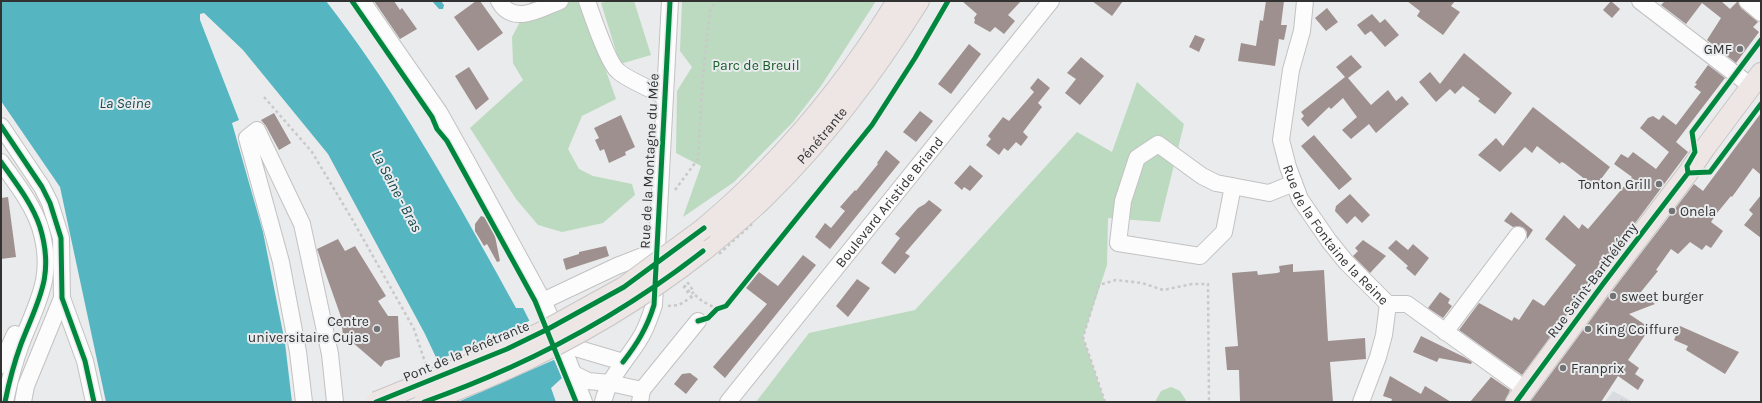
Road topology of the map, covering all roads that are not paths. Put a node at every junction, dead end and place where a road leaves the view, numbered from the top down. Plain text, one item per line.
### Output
1 (362, 1) edge
2 (499, 1) edge
3 (560, 1) edge
4 (587, 1) edge
5 (670, 1) edge
6 (897, 1) edge
7 (919, 1) edge
8 (1051, 1) edge
9 (1305, 1) edge
10 (1640, 1) edge
11 (1747, 1) edge
12 (1761, 13) edge
13 (1756, 79) edge
14 (664, 96) junction
15 (1, 126) edge
16 (1, 162) edge
17 (1294, 184) junction
18 (1233, 186) junction
19 (37, 222) junction
20 (704, 228) joint
21 (1518, 235) dead end
22 (658, 250) junction
23 (62, 298) junction
24 (543, 301) junction
25 (1388, 304) junction
26 (698, 321) dead end
27 (1445, 332) junction
28 (558, 334) junction
29 (623, 362) junction
30 (1, 365) edge
31 (572, 374) junction
32 (610, 383) junction
33 (641, 396) edge
34 (1520, 396) edge
35 (5, 402) edge
36 (23, 402) edge
37 (94, 402) edge
38 (304, 402) edge
39 (335, 402) edge
40 (376, 402) edge
41 (424, 402) edge
42 (584, 402) edge
43 (603, 402) edge
44 (728, 402) edge
45 (1361, 402) edge

1 - 24 street
2 - 3 street
4 - 14 street
5 - 14 street, Rue de la Montagne du Mée
6 - 20 main road, Pénétrante
7 - 41 main road, Pénétrante, bridge
8 - 44 street, Boulevard Aristide Briand
9 - 17 street, Rue de la Fontaine la Reine
10 - 13 street
11 - 12 street
13 - 34 main road, Rue Saint-Barthélémy
14 - 22 street, Rue de la Montagne du Mée
15 - 23 street
16 - 19 street
17 - 18 street
17 - 25 street, Rue de la Fontaine la Reine
18 - 18 street
19 - 30 street
19 - 35 street
20 - 40 main road, Pont de la Pénétrante, bridge
21 - 27 street
22 - 24 street
22 - 29 street, Rue de la Montagne du Mée
23 - 36 street
23 - 37 street
24 - 28 street
25 - 27 street, Rue de la Fontaine la Reine
25 - 45 street
26 - 33 street
27 - 34 street, Rue de la Fontaine la Reine
28 - 29 street
28 - 31 street
29 - 32 street, Rue de la Montagne du Mée
31 - 32 street
31 - 42 street
32 - 33 street
32 - 43 street, Rue de la Montagne du Mée
38 - 39 street

